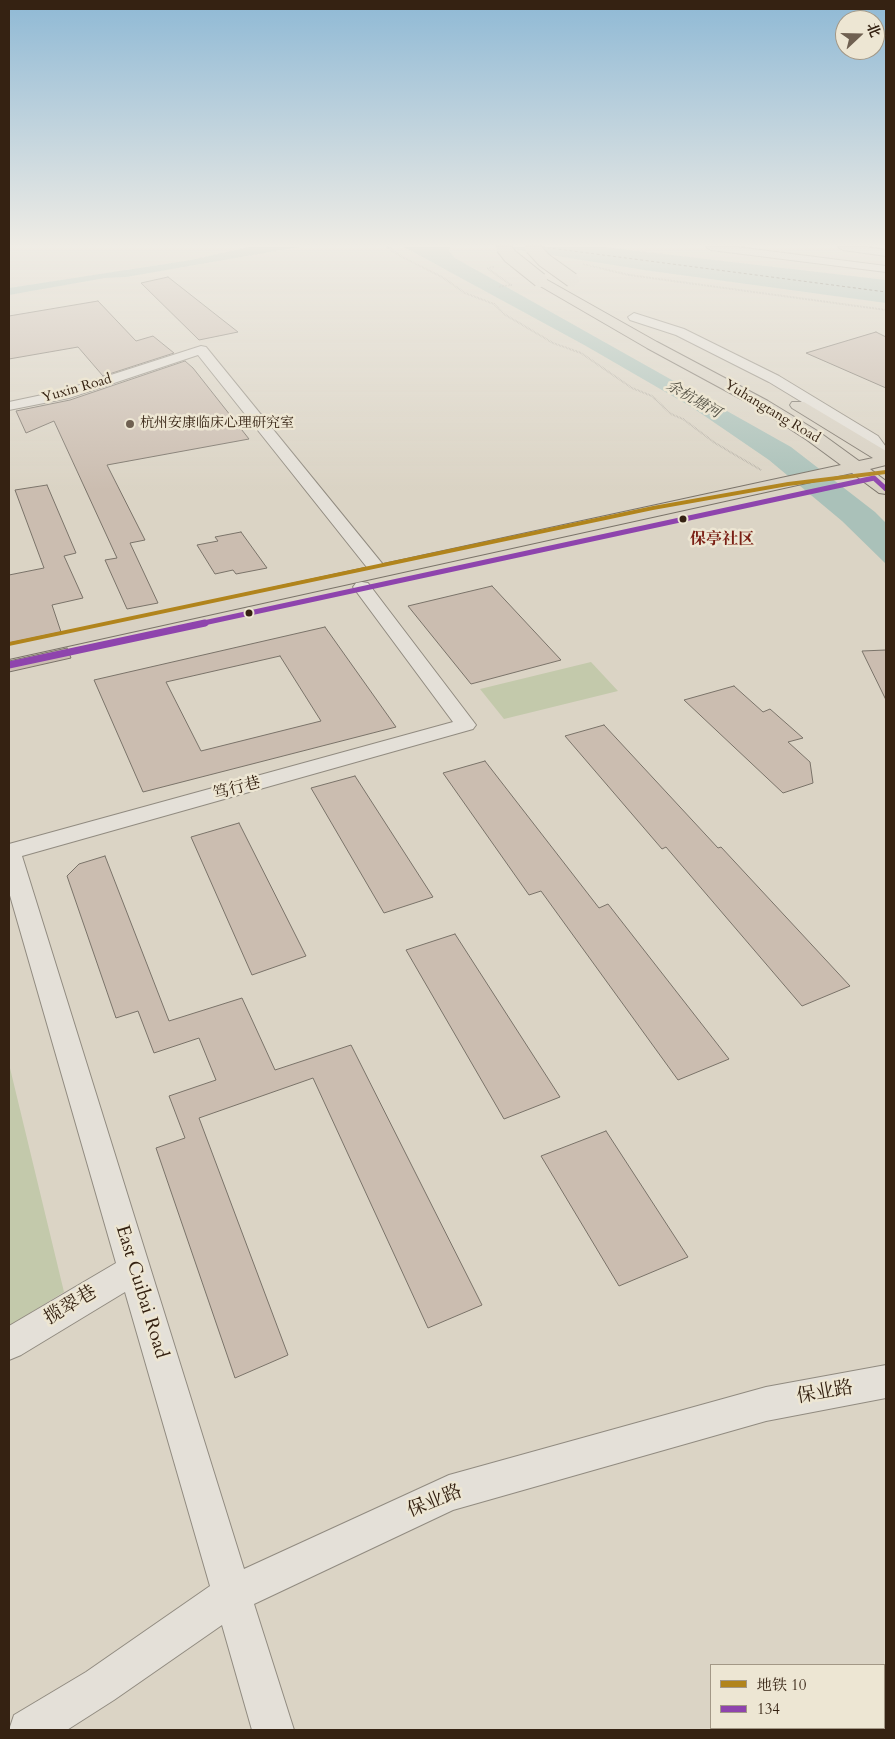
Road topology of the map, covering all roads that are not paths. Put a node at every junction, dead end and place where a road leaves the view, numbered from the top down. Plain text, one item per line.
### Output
1 (623, 328) edge
2 (655, 328) edge
3 (9, 406) edge
4 (886, 458) edge
5 (856, 468) junction
6 (833, 480) junction
7 (882, 481) edge
8 (794, 488) junction
9 (380, 571) junction
10 (362, 588) junction
11 (9, 652) edge
12 (9, 665) edge
13 (9, 852) edge
14 (134, 1269) junction
15 (9, 1344) edge
16 (886, 1382) edge
17 (232, 1594) junction
18 (29, 1730) edge
19 (273, 1730) edge

1 - 5 main road, Yuhangtang Road, bridge
2 - 4 main road, Yuhangtang Road, bridge
3 - 9 street, Yuxin Road
4 - 5 main road
5 - 6 main road
5 - 7 main road, Yuhangtang Road
6 - 7 main road
6 - 8 main road
8 - 9 main road
8 - 10 main road
9 - 11 main road
10 - 12 main road
10 - 13 street, 笃行巷
13 - 14 street, East Cuibai Road
14 - 15 street, 揽翠巷
14 - 17 street, East Cuibai Road
16 - 17 street, 保业路
17 - 18 street, 保业路
17 - 19 street, East Cuibai Road

